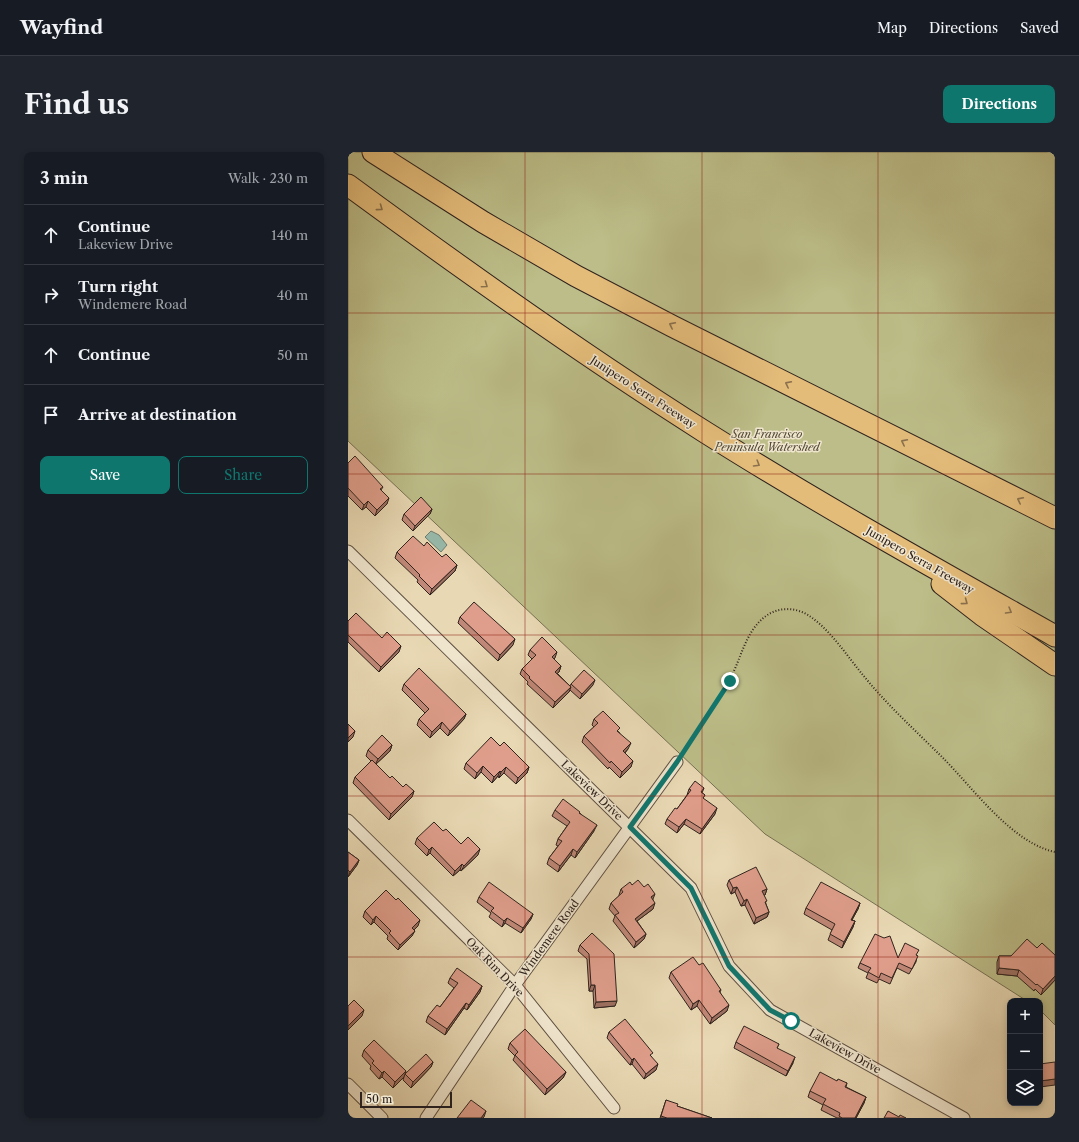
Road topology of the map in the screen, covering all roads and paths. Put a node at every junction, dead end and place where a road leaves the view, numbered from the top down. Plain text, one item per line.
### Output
1 (373, 152) edge
2 (348, 185) edge
3 (1055, 518) edge
4 (890, 543) junction
5 (348, 551) edge
6 (1055, 636) edge
7 (1055, 666) edge
8 (677, 762) joint
9 (348, 820) edge
10 (630, 827) junction
11 (1055, 852) edge
12 (515, 985) junction
13 (348, 1084) edge
14 (614, 1108) dead end
15 (382, 1118) edge
16 (426, 1118) edge
17 (964, 1118) edge

3 -> 1 highway
2 -> 4 highway, Junipero Serra Freeway
4 -> 6 highway, Junipero Serra Freeway
4 -> 7 highway
5 - 10 street, Lakeview Drive
8 - 10 street, Windemere Road
8 - 11 path
9 - 12 street, Oak Rim Drive
10 - 12 street, Windemere Road
10 - 17 street, Lakeview Drive
12 - 14 street, Oak Rim Drive
12 - 16 street, Windemere Road
13 - 15 street

